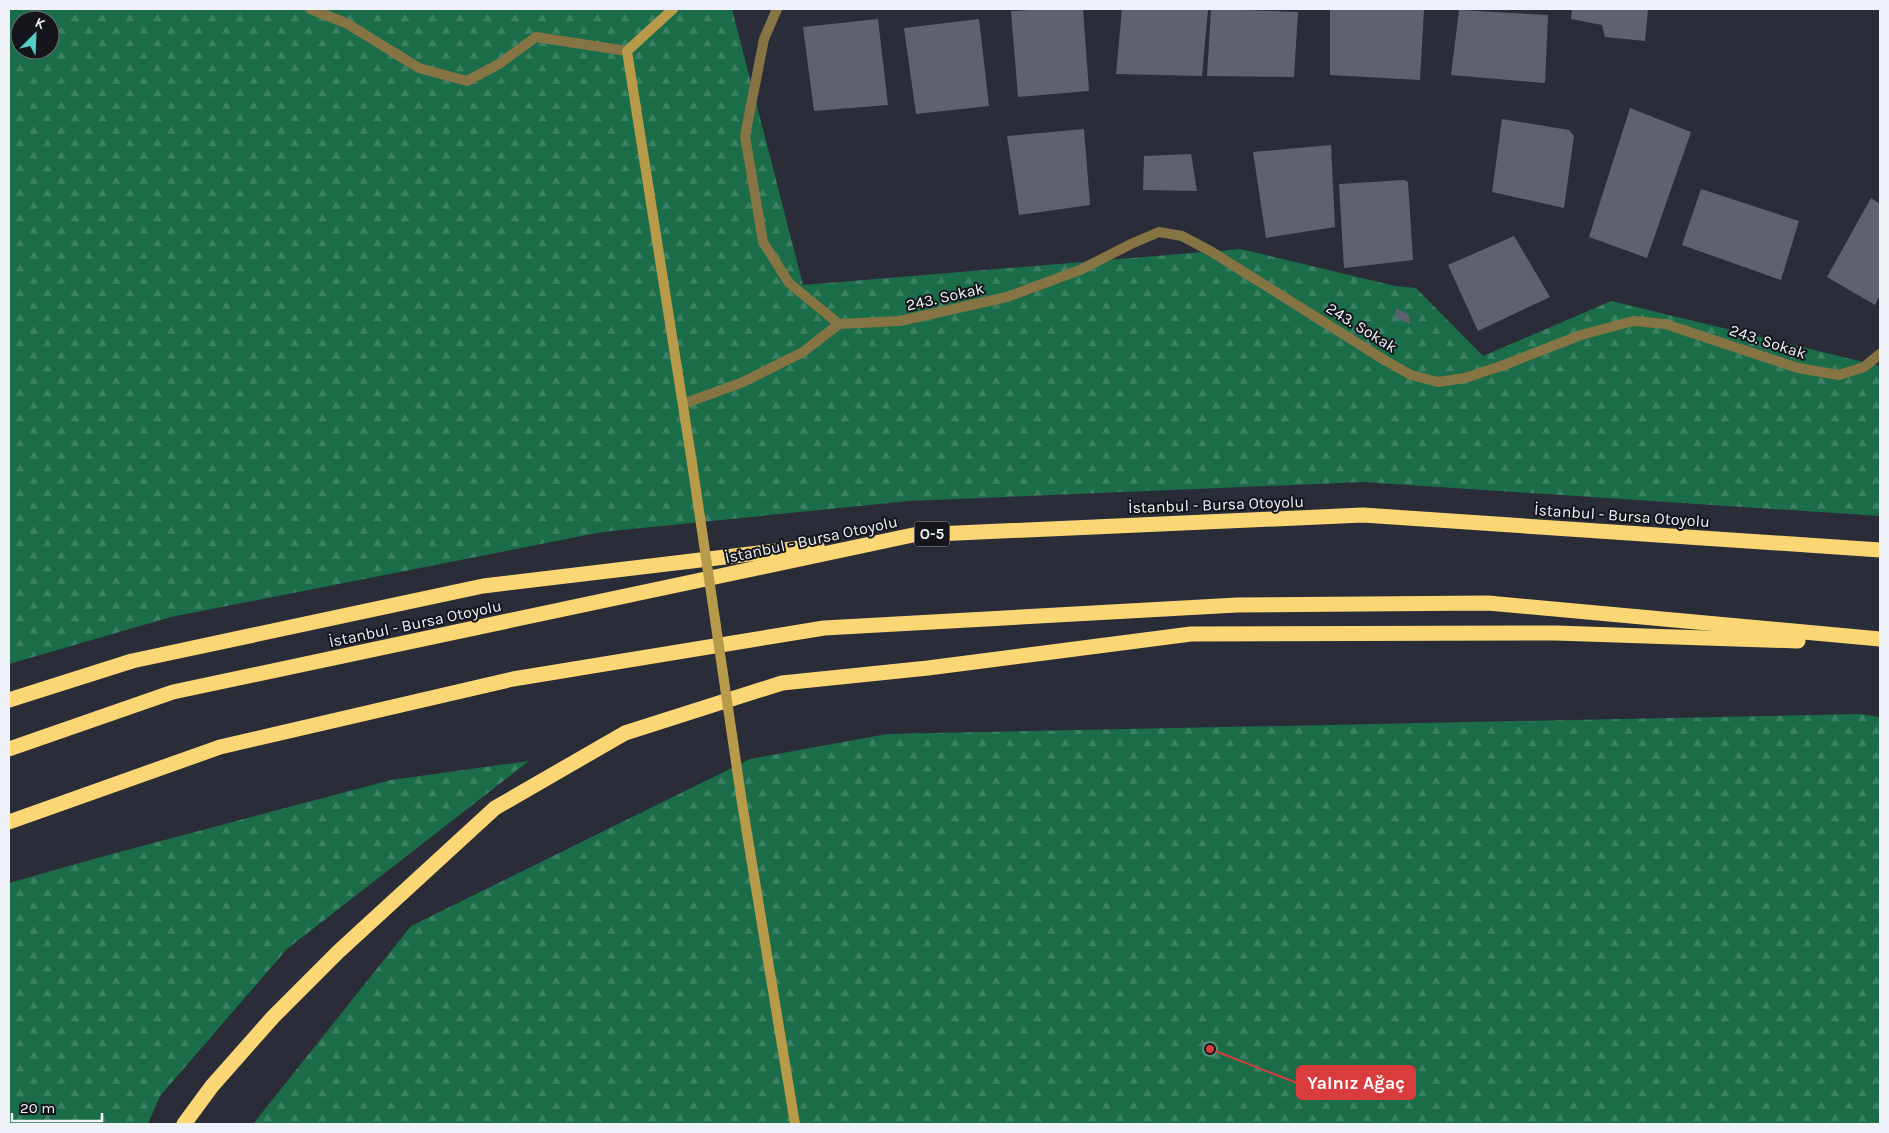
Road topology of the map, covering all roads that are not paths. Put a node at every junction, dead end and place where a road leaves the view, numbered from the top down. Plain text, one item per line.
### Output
1 (310, 9) edge
2 (673, 9) edge
3 (777, 9) edge
4 (627, 51) junction
5 (839, 324) junction
6 (1880, 354) edge
7 (683, 404) junction
8 (913, 535) junction
9 (1880, 550) edge
10 (1880, 639) edge
11 (1880, 643) edge
12 (9, 700) edge
13 (9, 749) edge
14 (9, 822) edge
15 (184, 1124) edge
16 (795, 1124) edge

1 - 4 street
2 - 4 street
3 - 5 street
4 - 7 street
5 - 6 street, 243. Sokak
5 - 7 street
7 - 16 street, bridge
8 - 9 highway, İstanbul - Bursa Otoyolu / O-5
8 - 12 highway
8 - 13 highway, İstanbul - Bursa Otoyolu / O-5
10 - 14 highway
11 - 15 highway

